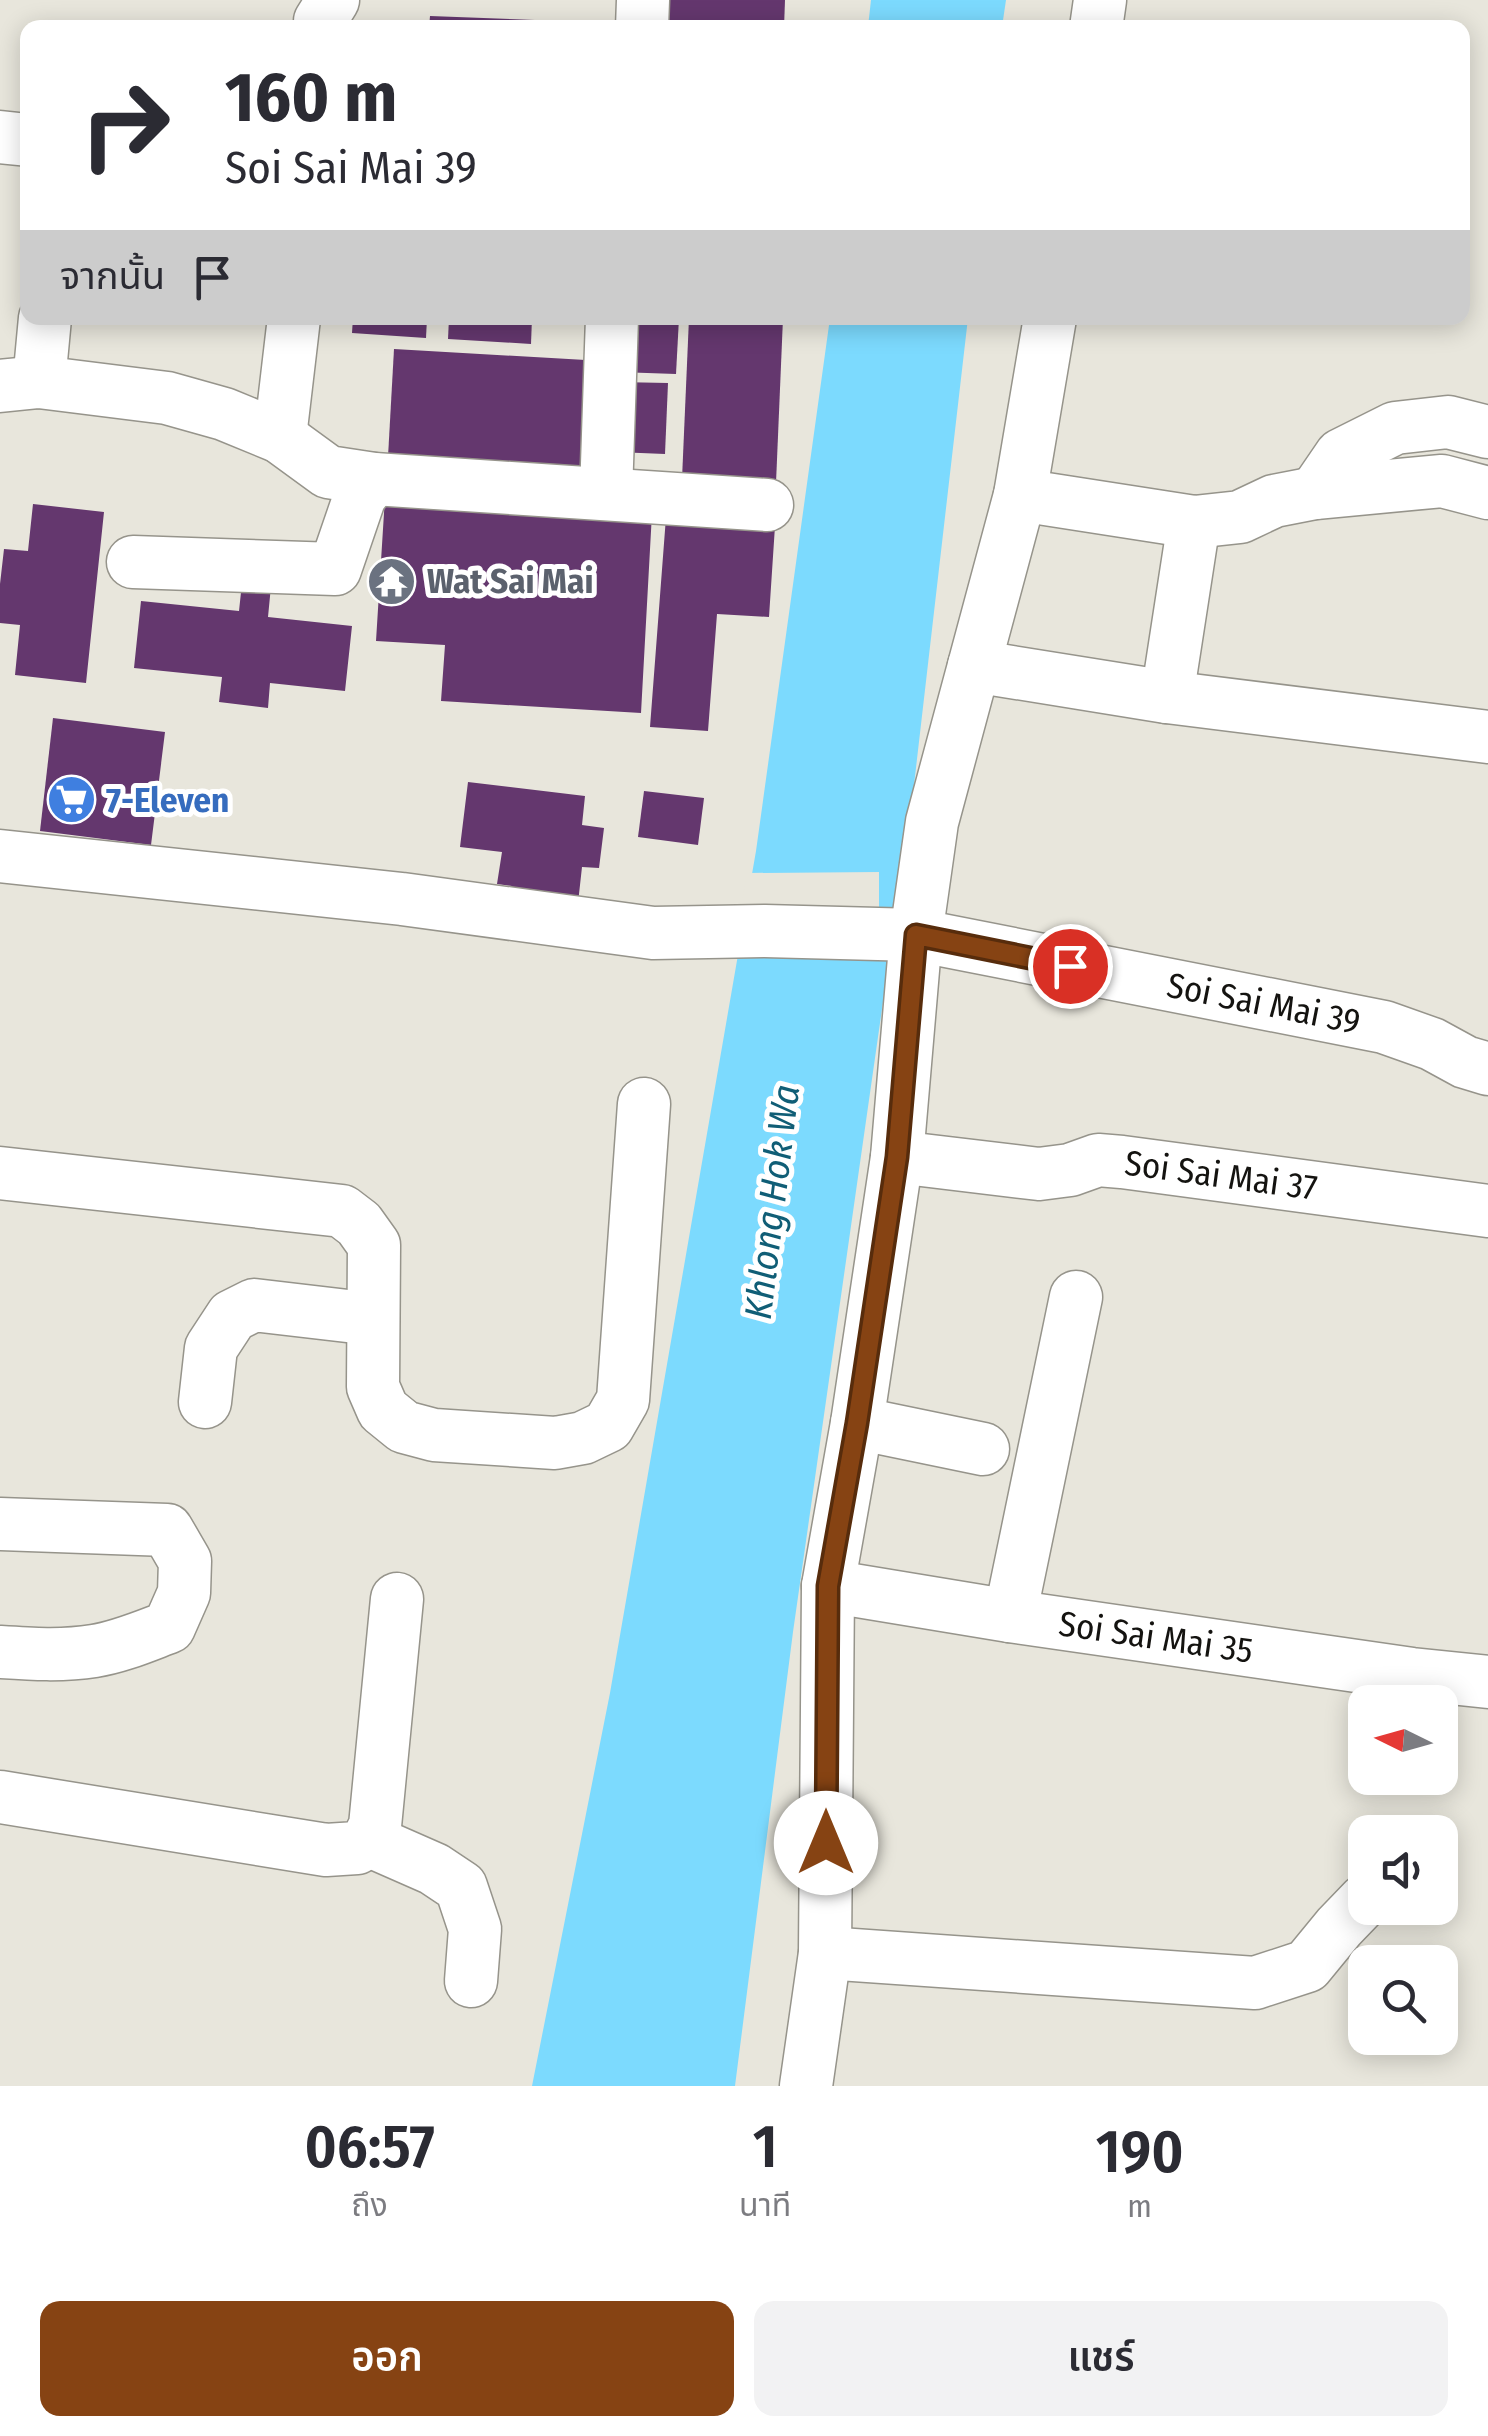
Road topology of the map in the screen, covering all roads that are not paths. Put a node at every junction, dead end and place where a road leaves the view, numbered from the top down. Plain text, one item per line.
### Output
1 (42, 325) edge
2 (293, 325) edge
3 (612, 325) edge
4 (1049, 325) edge
5 (19, 384) edge
6 (1488, 432) edge
7 (280, 437) junction
8 (374, 479) junction
9 (1315, 492) junction
10 (606, 493) junction
11 (1488, 493) edge
12 (1020, 496) junction
13 (767, 505) dead end
14 (1194, 522) junction
15 (133, 562) dead end
16 (974, 666) junction
17 (1166, 698) junction
18 (1488, 737) edge
19 (0, 856) edge
20 (906, 934) junction
21 (1488, 1069) edge
22 (644, 1104) dead end
23 (897, 1157) junction
24 (0, 1173) edge
25 (1488, 1211) edge
26 (1076, 1297) dead end
27 (372, 1319) junction
28 (205, 1402) dead end
29 (857, 1423) junction
30 (984, 1449) dead end
31 (0, 1524) edge
32 (828, 1586) junction
33 (397, 1599) dead end
34 (1010, 1616) junction
35 (0, 1652) edge
36 (1488, 1682) edge
37 (0, 1797) edge
38 (368, 1840) junction
39 (1348, 1918) edge
40 (825, 1953) junction
41 (470, 1981) dead end
42 (806, 2086) edge

1 - 5 street
2 - 7 street
3 - 10 street
4 - 12 street
5 - 7 street
6 - 9 street
7 - 8 street
8 - 10 street
8 - 15 street
9 - 11 street
9 - 14 street
10 - 13 street
12 - 14 street
12 - 16 street
14 - 17 street
16 - 17 street
16 - 20 street
17 - 18 street
19 - 20 street, Soi Sai Mai 39
20 - 21 street, Soi Sai Mai 39
20 - 23 street
22 - 27 street
23 - 25 street, Soi Sai Mai 37
23 - 29 street
24 - 27 street
26 - 34 street
27 - 28 street
29 - 30 street
29 - 32 street
31 - 35 street
32 - 34 street, Soi Sai Mai 35
32 - 40 street
33 - 38 street
34 - 36 street, Soi Sai Mai 35
37 - 38 street
38 - 41 street
39 - 40 street
40 - 42 street

